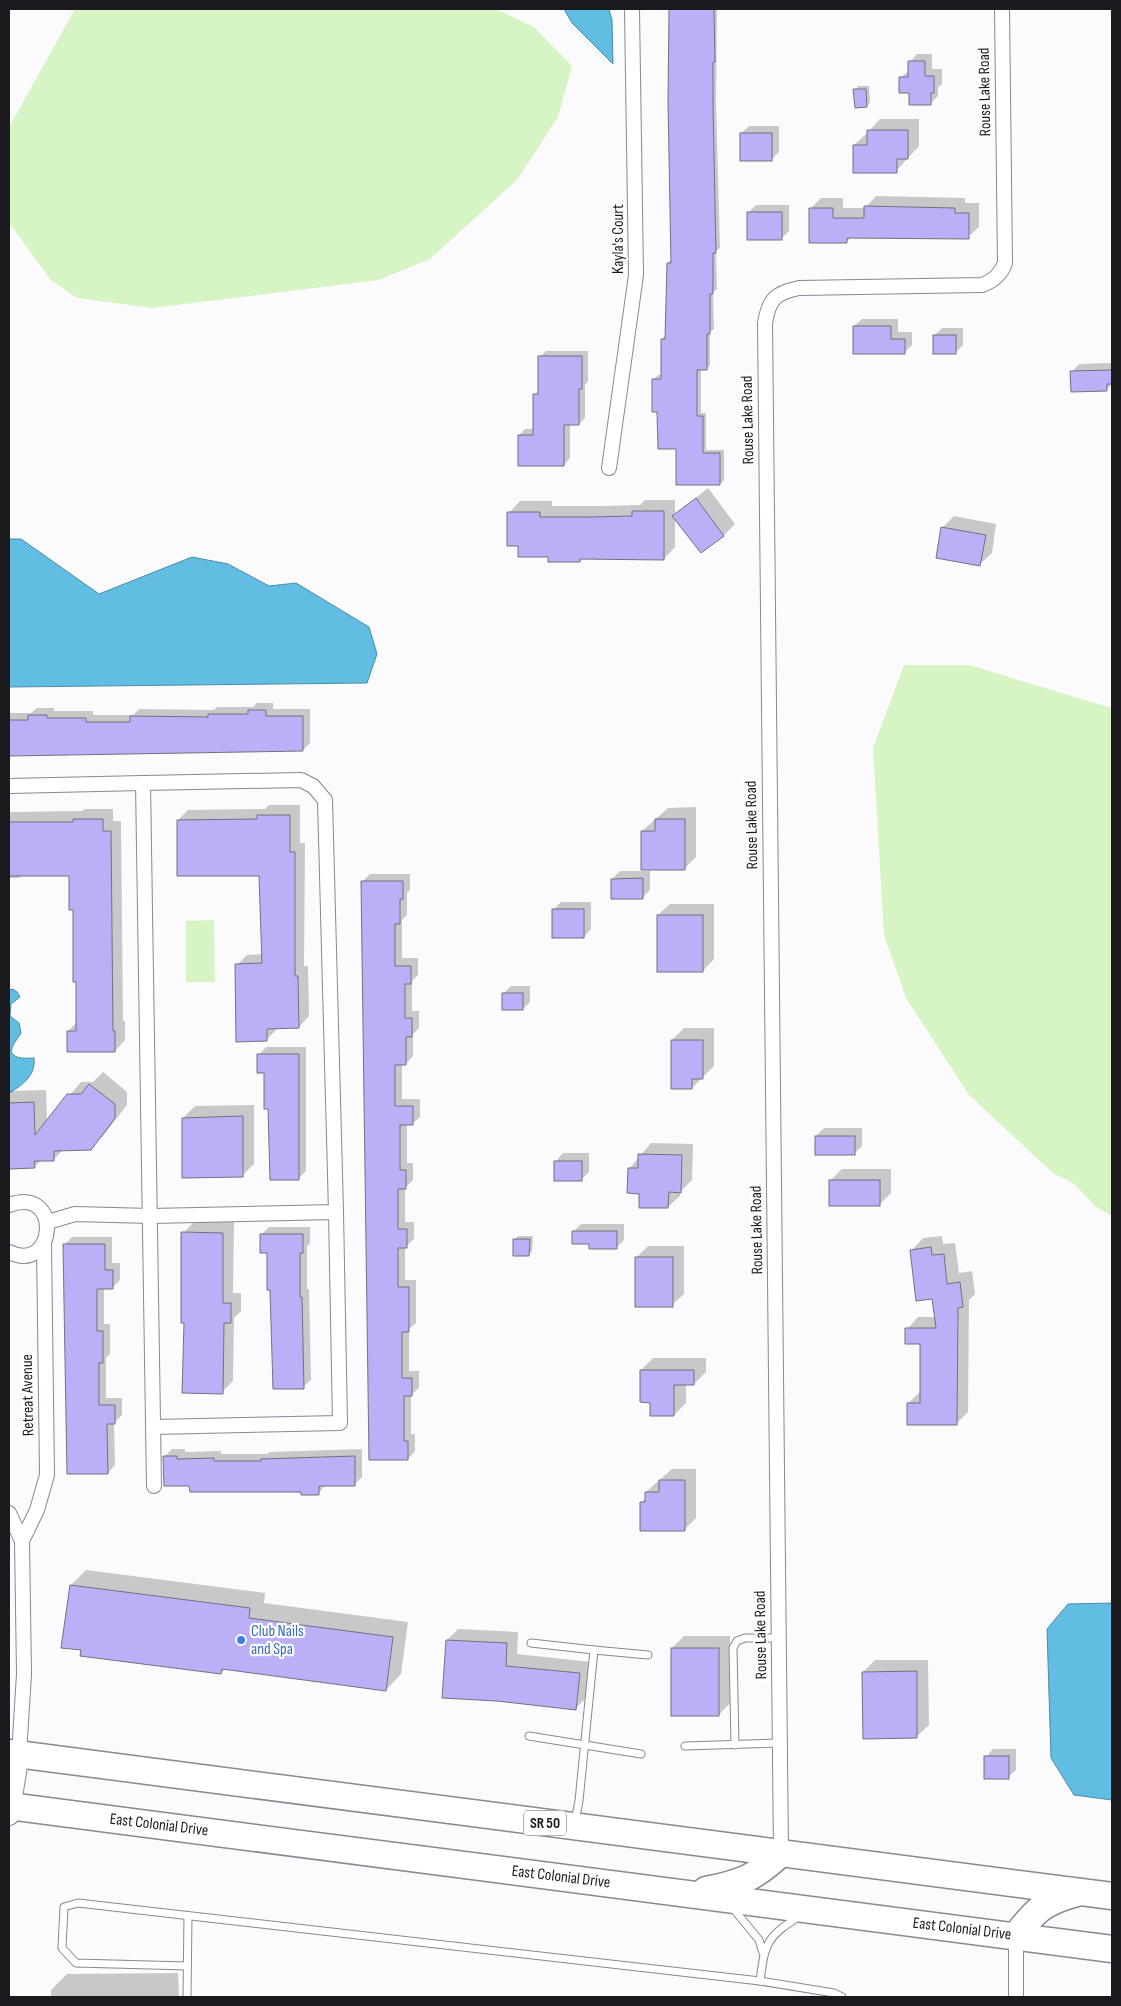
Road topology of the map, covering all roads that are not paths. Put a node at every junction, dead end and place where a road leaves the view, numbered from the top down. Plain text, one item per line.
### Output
1 (632, 9) edge
2 (1002, 9) edge
3 (609, 468) dead end
4 (143, 783) junction
5 (9, 786) edge
6 (9, 1205) edge
7 (336, 1212) junction
8 (151, 1216) junction
9 (48, 1222) junction
10 (44, 1243) junction
11 (9, 1252) edge
12 (153, 1427) junction
13 (154, 1486) dead end
14 (9, 1513) edge
15 (22, 1542) junction
16 (778, 1638) junction
17 (531, 1643) dead end
18 (594, 1650) junction
19 (648, 1655) dead end
20 (529, 1736) dead end
21 (780, 1744) junction
22 (584, 1745) junction
23 (735, 1745) junction
24 (685, 1746) dead end
25 (14, 1754) edge
26 (640, 1754) dead end
27 (9, 1809) edge
28 (574, 1826) junction
29 (781, 1853) junction
30 (1080, 1892) junction
31 (688, 1894) junction
32 (1112, 1896) edge
33 (725, 1899) junction
34 (810, 1910) junction
35 (188, 1916) junction
36 (1016, 1936) junction
37 (1112, 1949) edge
38 (763, 1954) junction
39 (187, 1966) junction
40 (760, 1981) junction
41 (187, 1997) edge
42 (842, 1997) edge
43 (1016, 1997) edge

1 - 3 street, Kayla's Court
2 - 16 street, Rouse Lake Road
4 - 5 street
4 - 7 street
4 - 8 street
6 - 9 street
7 - 8 street
7 - 12 street
8 - 9 street
8 - 12 street
9 - 10 street, Retreat Avenue
10 - 11 street
10 - 15 street, Retreat Avenue
12 - 13 street
14 - 15 street, Retreat Avenue
15 - 25 street, Retreat Avenue
16 - 21 street, Rouse Lake Road
16 - 23 lane
17 - 18 lane
18 - 19 lane
18 - 22 lane
20 - 22 lane
21 - 23 lane
21 - 29 street, Rouse Lake Road
22 - 26 lane
22 - 28 lane
23 - 24 lane
25 - 27 street
25 - 28 highway, SR 50
27 - 31 highway, East Colonial Drive
28 - 29 highway, SR 50
29 - 30 highway, SR 50
29 - 31 highway
30 - 32 highway, SR 50
30 - 36 highway
31 - 33 highway, East Colonial Drive
33 - 34 highway, East Colonial Drive
33 - 38 lane
34 - 36 highway, East Colonial Drive
34 - 38 lane
35 - 39 lane
35 - 39 lane
35 - 40 lane
36 - 37 highway, East Colonial Drive
36 - 43 street
38 - 40 lane
39 - 41 lane
40 - 42 lane

